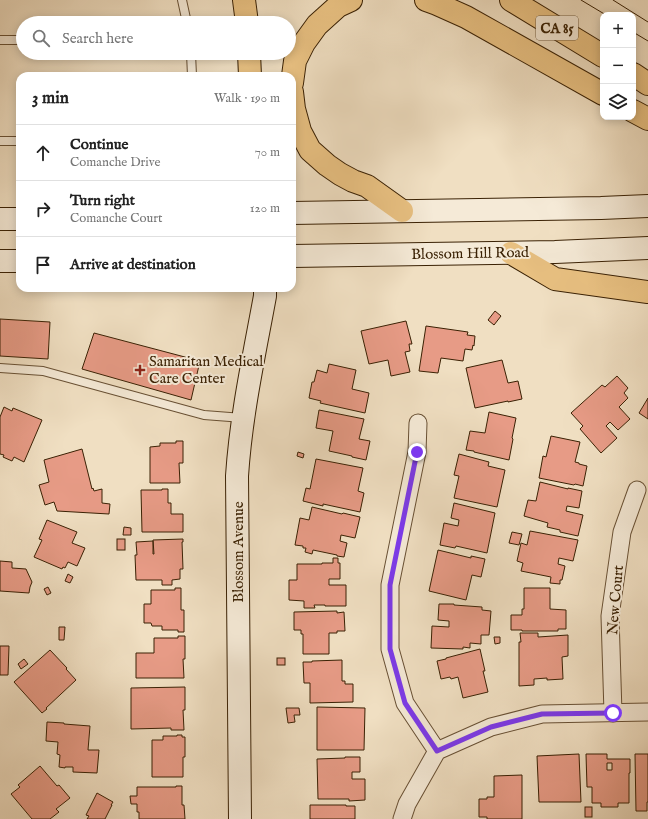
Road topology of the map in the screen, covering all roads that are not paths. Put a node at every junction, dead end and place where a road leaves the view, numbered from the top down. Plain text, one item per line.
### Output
1 (182, 0) edge
2 (244, 0) edge
3 (351, 0) edge
4 (426, 0) edge
5 (511, 0) edge
6 (185, 16) edge
7 (247, 16) edge
8 (0, 40) edge
9 (16, 40) edge
10 (600, 54) edge
11 (296, 59) edge
12 (191, 60) edge
13 (249, 60) edge
14 (296, 60) edge
15 (192, 72) edge
16 (250, 72) edge
17 (294, 72) edge
18 (636, 76) edge
19 (648, 84) edge
20 (600, 92) edge
21 (636, 113) edge
22 (296, 116) edge
23 (648, 119) edge
24 (16, 140) edge
25 (0, 141) edge
26 (648, 206) edge
27 (402, 212) junction
28 (296, 214) edge
29 (0, 219) edge
30 (16, 219) edge
31 (648, 248) edge
32 (511, 253) junction
33 (296, 256) edge
34 (0, 261) edge
35 (16, 261) edge
36 (265, 292) edge
37 (648, 292) edge
38 (0, 368) edge
39 (243, 418) junction
40 (418, 423) dead end
41 (637, 490) dead end
42 (648, 712) edge
43 (613, 713) junction
44 (437, 751) junction
45 (240, 819) edge
46 (402, 819) edge

1 - 6 lane
2 - 7 highway
3 - 11 highway
4 - 20 highway
5 - 10 highway, CA 85
8 - 9 lane
12 - 15 lane
13 - 16 highway
14 - 17 highway
18 - 19 highway
21 - 23 highway
22 - 27 highway
24 - 25 lane
26 - 27 main road
27 - 28 main road
29 - 30 main road
31 - 32 main road, Blossom Hill Road
32 - 33 main road, Blossom Hill Road
32 - 37 highway
34 - 35 main road
36 - 39 main road, Blossom Avenue
38 - 39 lane
39 - 45 main road, Blossom Avenue
40 - 44 street
41 - 43 street, New Court
42 - 43 street
43 - 44 street
44 - 46 street

